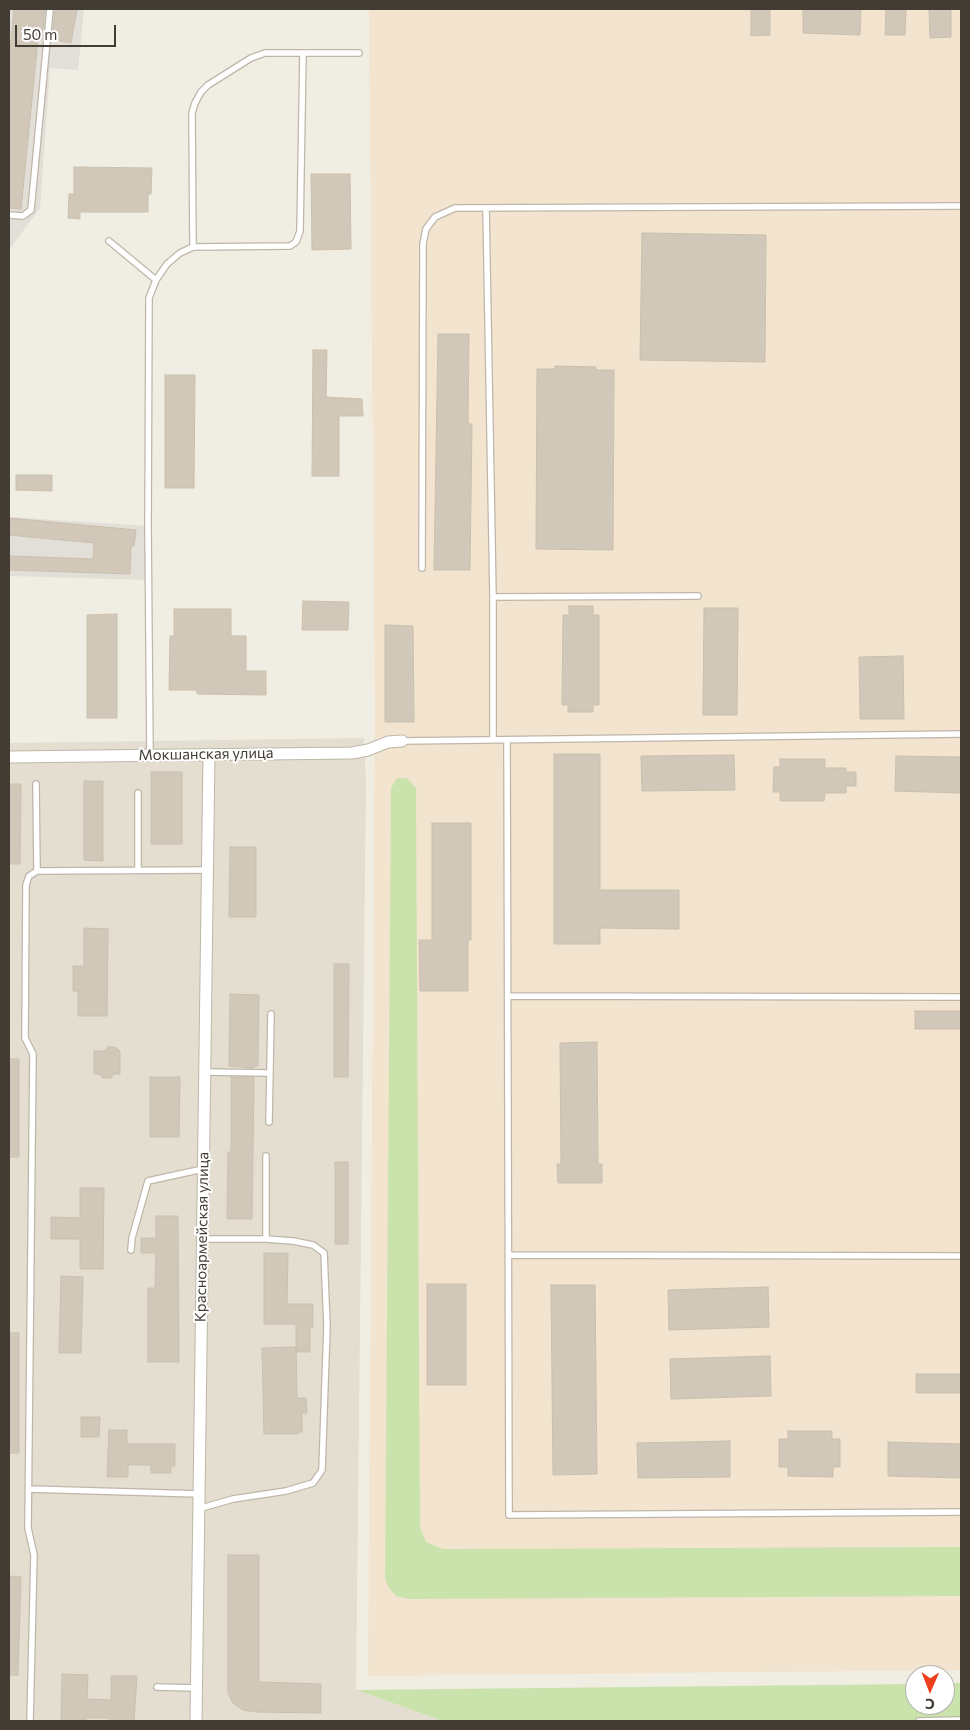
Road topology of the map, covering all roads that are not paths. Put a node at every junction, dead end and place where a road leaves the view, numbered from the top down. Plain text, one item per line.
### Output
1 (50, 9) edge
2 (303, 53) junction
3 (359, 53) dead end
4 (961, 206) edge
5 (486, 208) junction
6 (9, 215) edge
7 (109, 241) dead end
8 (193, 246) junction
9 (156, 280) junction
10 (422, 568) dead end
11 (698, 596) dead end
12 (494, 597) junction
13 (961, 734) edge
14 (493, 740) junction
15 (507, 740) junction
16 (402, 741) joint
17 (150, 754) junction
18 (209, 754) junction
19 (9, 757) edge
20 (36, 784) dead end
21 (138, 793) dead end
22 (138, 870) junction
23 (207, 870) junction
24 (37, 871) junction
25 (508, 996) junction
26 (961, 997) edge
27 (271, 1014) dead end
28 (204, 1072) junction
29 (270, 1073) junction
30 (269, 1122) dead end
31 (266, 1156) dead end
32 (203, 1169) junction
33 (202, 1239) junction
34 (266, 1239) junction
35 (131, 1250) dead end
36 (508, 1255) junction
37 (961, 1256) edge
38 (29, 1489) junction
39 (198, 1494) junction
40 (198, 1509) junction
41 (961, 1512) edge
42 (157, 1687) dead end
43 (196, 1688) junction
44 (961, 1720) edge
45 (30, 1721) edge
46 (196, 1721) edge
47 (919, 1721) edge

1 - 6 lane
2 - 3 lane
2 - 8 lane
2 - 8 lane
4 - 5 lane
5 - 10 lane
5 - 12 lane
7 - 9 lane
8 - 9 lane
9 - 17 lane
11 - 12 lane
12 - 14 lane
13 - 15 lane
14 - 15 lane
14 - 16 lane
15 - 25 lane
16 - 18 street, Мокшанская улица
17 - 18 street, Мокшанская улица
17 - 19 street, Мокшанская улица
18 - 23 street, Красноармейская улица
20 - 24 lane
21 - 22 lane
22 - 23 lane
22 - 24 lane
23 - 28 street, Красноармейская улица
24 - 38 lane
25 - 26 lane
25 - 36 lane
27 - 29 lane
28 - 29 lane
28 - 32 street, Красноармейская улица
29 - 30 lane
31 - 34 lane
32 - 33 street, Красноармейская улица
32 - 35 lane
33 - 34 lane
33 - 39 street, Красноармейская улица
34 - 40 lane
36 - 37 lane
36 - 41 lane
38 - 39 lane
38 - 45 lane
39 - 40 street, Красноармейская улица
40 - 43 street, Красноармейская улица
42 - 43 lane
43 - 46 street, Красноармейская улица
44 - 47 lane

